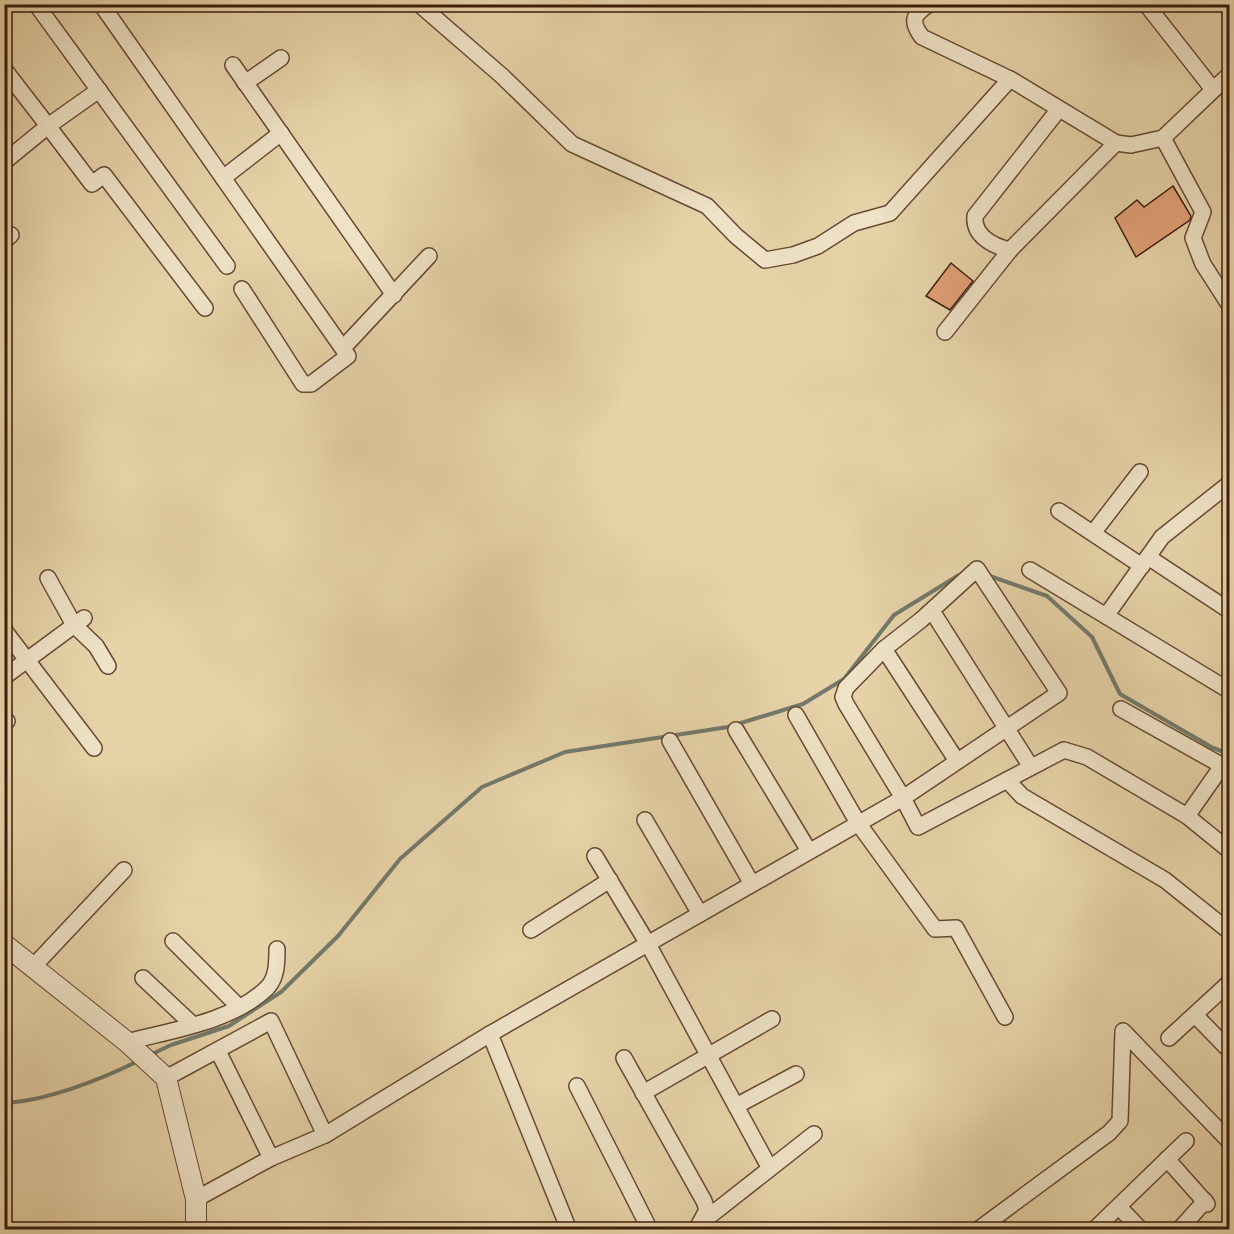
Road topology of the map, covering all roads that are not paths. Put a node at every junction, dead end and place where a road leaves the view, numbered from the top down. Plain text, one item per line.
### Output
1 (36, 4) edge
2 (101, 4) edge
3 (419, 4) edge
4 (929, 4) edge
5 (1146, 4) edge
6 (281, 58) dead end
7 (233, 65) dead end
8 (4, 69) edge
9 (1230, 74) edge
10 (1010, 79) junction
11 (246, 83) junction
12 (1212, 88) junction
13 (99, 90) junction
14 (1059, 109) junction
15 (48, 126) junction
16 (281, 133) junction
17 (1163, 138) junction
18 (1116, 143) junction
19 (4, 162) edge
20 (223, 178) junction
21 (1010, 250) junction
22 (429, 256) dead end
23 (227, 266) dead end
24 (242, 289) dead end
25 (394, 295) junction
26 (1230, 306) edge
27 (205, 308) dead end
28 (945, 332) dead end
29 (343, 348) junction
30 (1140, 472) dead end
31 (1230, 483) edge
32 (1059, 511) dead end
33 (1093, 533) junction
34 (1145, 561) junction
35 (1030, 570) dead end
36 (48, 578) dead end
37 (1230, 610) edge
38 (932, 611) junction
39 (1106, 616) junction
40 (79, 622) junction
41 (4, 630) edge
42 (884, 650) junction
43 (27, 662) junction
44 (108, 666) dead end
45 (4, 677) edge
46 (1230, 691) edge
47 (1120, 709) dead end
48 (796, 715) dead end
49 (1006, 728) junction
50 (736, 730) dead end
51 (670, 741) dead end
52 (94, 748) dead end
53 (957, 761) junction
54 (1031, 767) junction
55 (1226, 768) edge
56 (1008, 780) junction
57 (903, 798) junction
58 (1188, 816) junction
59 (645, 820) dead end
60 (858, 823) junction
61 (809, 851) junction
62 (1230, 851) edge
63 (595, 856) dead end
64 (124, 870) dead end
65 (610, 880) junction
66 (752, 884) junction
67 (700, 914) junction
68 (531, 930) dead end
69 (1230, 932) edge
70 (173, 940) dead end
71 (4, 944) edge
72 (648, 944) junction
73 (277, 949) dead end
74 (32, 968) junction
75 (142, 978) dead end
76 (1230, 982) edge
77 (238, 1007) junction
78 (1195, 1015) junction
79 (1005, 1017) dead end
80 (772, 1019) dead end
81 (192, 1024) junction
82 (490, 1034) junction
83 (1169, 1038) dead end
84 (127, 1042) junction
85 (218, 1051) junction
86 (1230, 1052) edge
87 (709, 1056) junction
88 (624, 1058) dead end
89 (796, 1074) dead end
90 (163, 1075) junction
91 (577, 1086) dead end
92 (643, 1093) junction
93 (736, 1106) junction
94 (814, 1134) dead end
95 (325, 1135) junction
96 (1186, 1141) dead end
97 (1230, 1142) edge
98 (271, 1158) junction
99 (1167, 1159) junction
100 (769, 1167) junction
101 (196, 1199) junction
102 (1119, 1207) junction
103 (699, 1226) edge
104 (979, 1229) edge
105 (195, 1230) edge
106 (569, 1230) edge
107 (651, 1230) edge
108 (1094, 1230) edge
109 (1141, 1230) edge
110 (1179, 1230) edge

1 - 13 street
2 - 20 street
3 - 10 street
4 - 10 street
5 - 12 street
6 - 11 street
7 - 11 street
8 - 15 street
9 - 12 street
10 - 14 street
11 - 16 street
12 - 17 street
13 - 15 street
13 - 23 street
14 - 18 street
14 - 21 street
15 - 19 street
15 - 27 street
16 - 20 street
16 - 25 street
17 - 18 street
17 - 26 street
18 - 21 street
20 - 29 street
21 - 28 street
22 - 25 street
24 - 29 street
25 - 29 street
30 - 33 street
31 - 34 street
32 - 33 street
33 - 34 street
34 - 37 street
34 - 39 street
35 - 39 street
36 - 40 street
38 - 42 street
38 - 49 street
38 - 49 street
39 - 46 street
40 - 43 street
40 - 44 street
41 - 43 street
42 - 53 street
42 - 57 street
43 - 45 street
43 - 52 street
47 - 55 street
48 - 60 street
49 - 53 street
49 - 54 street
50 - 61 street
51 - 66 street
53 - 57 street
54 - 56 street
54 - 58 street
55 - 58 street
56 - 57 street
56 - 69 street
57 - 60 street
58 - 62 street
59 - 67 street
60 - 61 street
60 - 79 street
61 - 66 street
63 - 65 street
64 - 74 street
65 - 68 street
65 - 72 street
66 - 67 street
67 - 72 street
70 - 77 street
71 - 74 street
72 - 82 street
72 - 87 street
73 - 77 street
74 - 84 street
75 - 81 street
76 - 78 street
77 - 81 street
78 - 83 street
78 - 86 street
80 - 87 street
81 - 84 street
82 - 95 street
82 - 106 street
84 - 90 street
85 - 90 street
85 - 95 street
85 - 98 street
87 - 92 street
87 - 93 street
88 - 92 street
89 - 93 street
90 - 101 street
91 - 107 street
92 - 103 street
93 - 100 street
94 - 100 street
95 - 98 street
96 - 99 street
97 - 104 street
98 - 101 street
99 - 102 street
99 - 110 street
100 - 103 street
101 - 105 street
102 - 108 street
102 - 109 street

